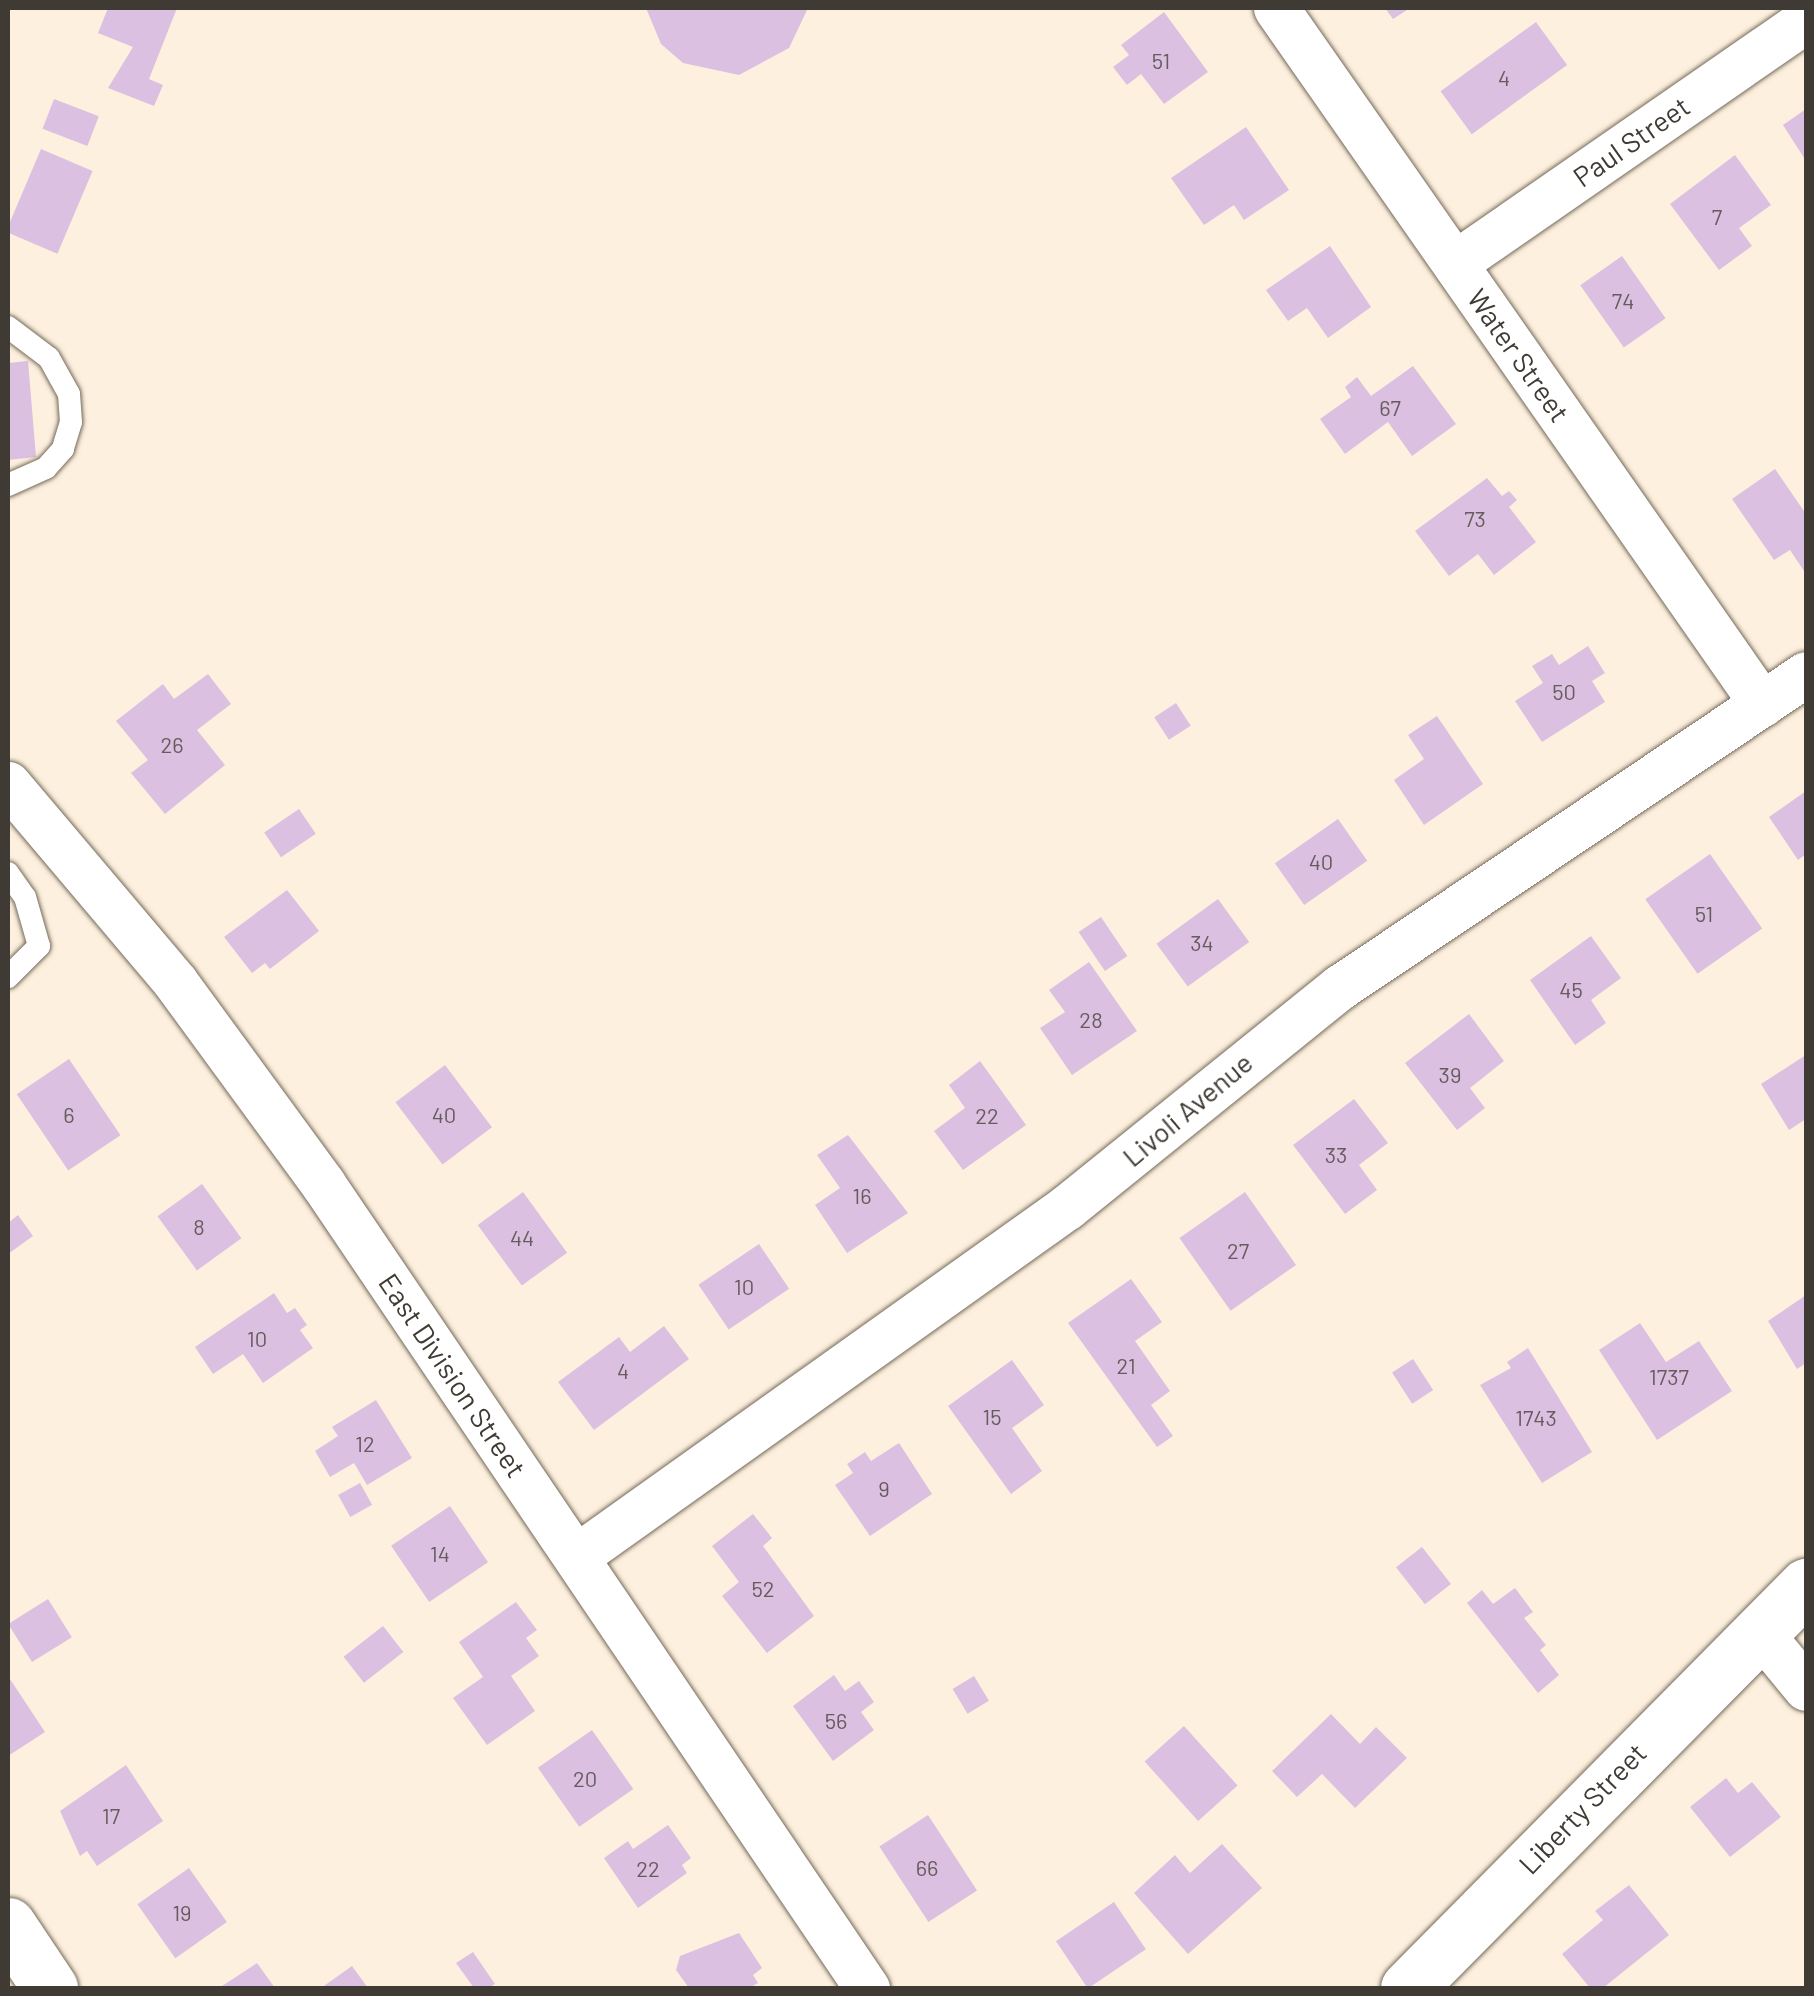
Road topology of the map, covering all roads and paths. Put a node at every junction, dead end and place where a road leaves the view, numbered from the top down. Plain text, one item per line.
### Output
1 (1276, 8) edge
2 (1806, 20) edge
3 (1455, 262) junction
4 (8, 328) edge
5 (8, 485) edge
6 (1806, 674) edge
7 (1762, 704) junction
8 (8, 784) edge
9 (8, 873) edge
10 (8, 977) edge
11 (577, 1556) junction
12 (1806, 1586) edge
13 (1758, 1630) junction
14 (1806, 1688) edge
15 (8, 1925) edge
16 (50, 1988) edge
17 (867, 1988) edge
18 (1408, 1988) edge

1 - 3 street, Water Street
2 - 3 street, Paul Street
3 - 7 street, Water Street
4 - 5 lane
6 - 7 street, Livoli Avenue
7 - 11 street, Livoli Avenue
8 - 11 street, East Division Street
9 - 10 lane
11 - 17 street, East Division Street
12 - 13 main road, Liberty Street
13 - 14 street
13 - 18 main road, Liberty Street
15 - 16 main road

